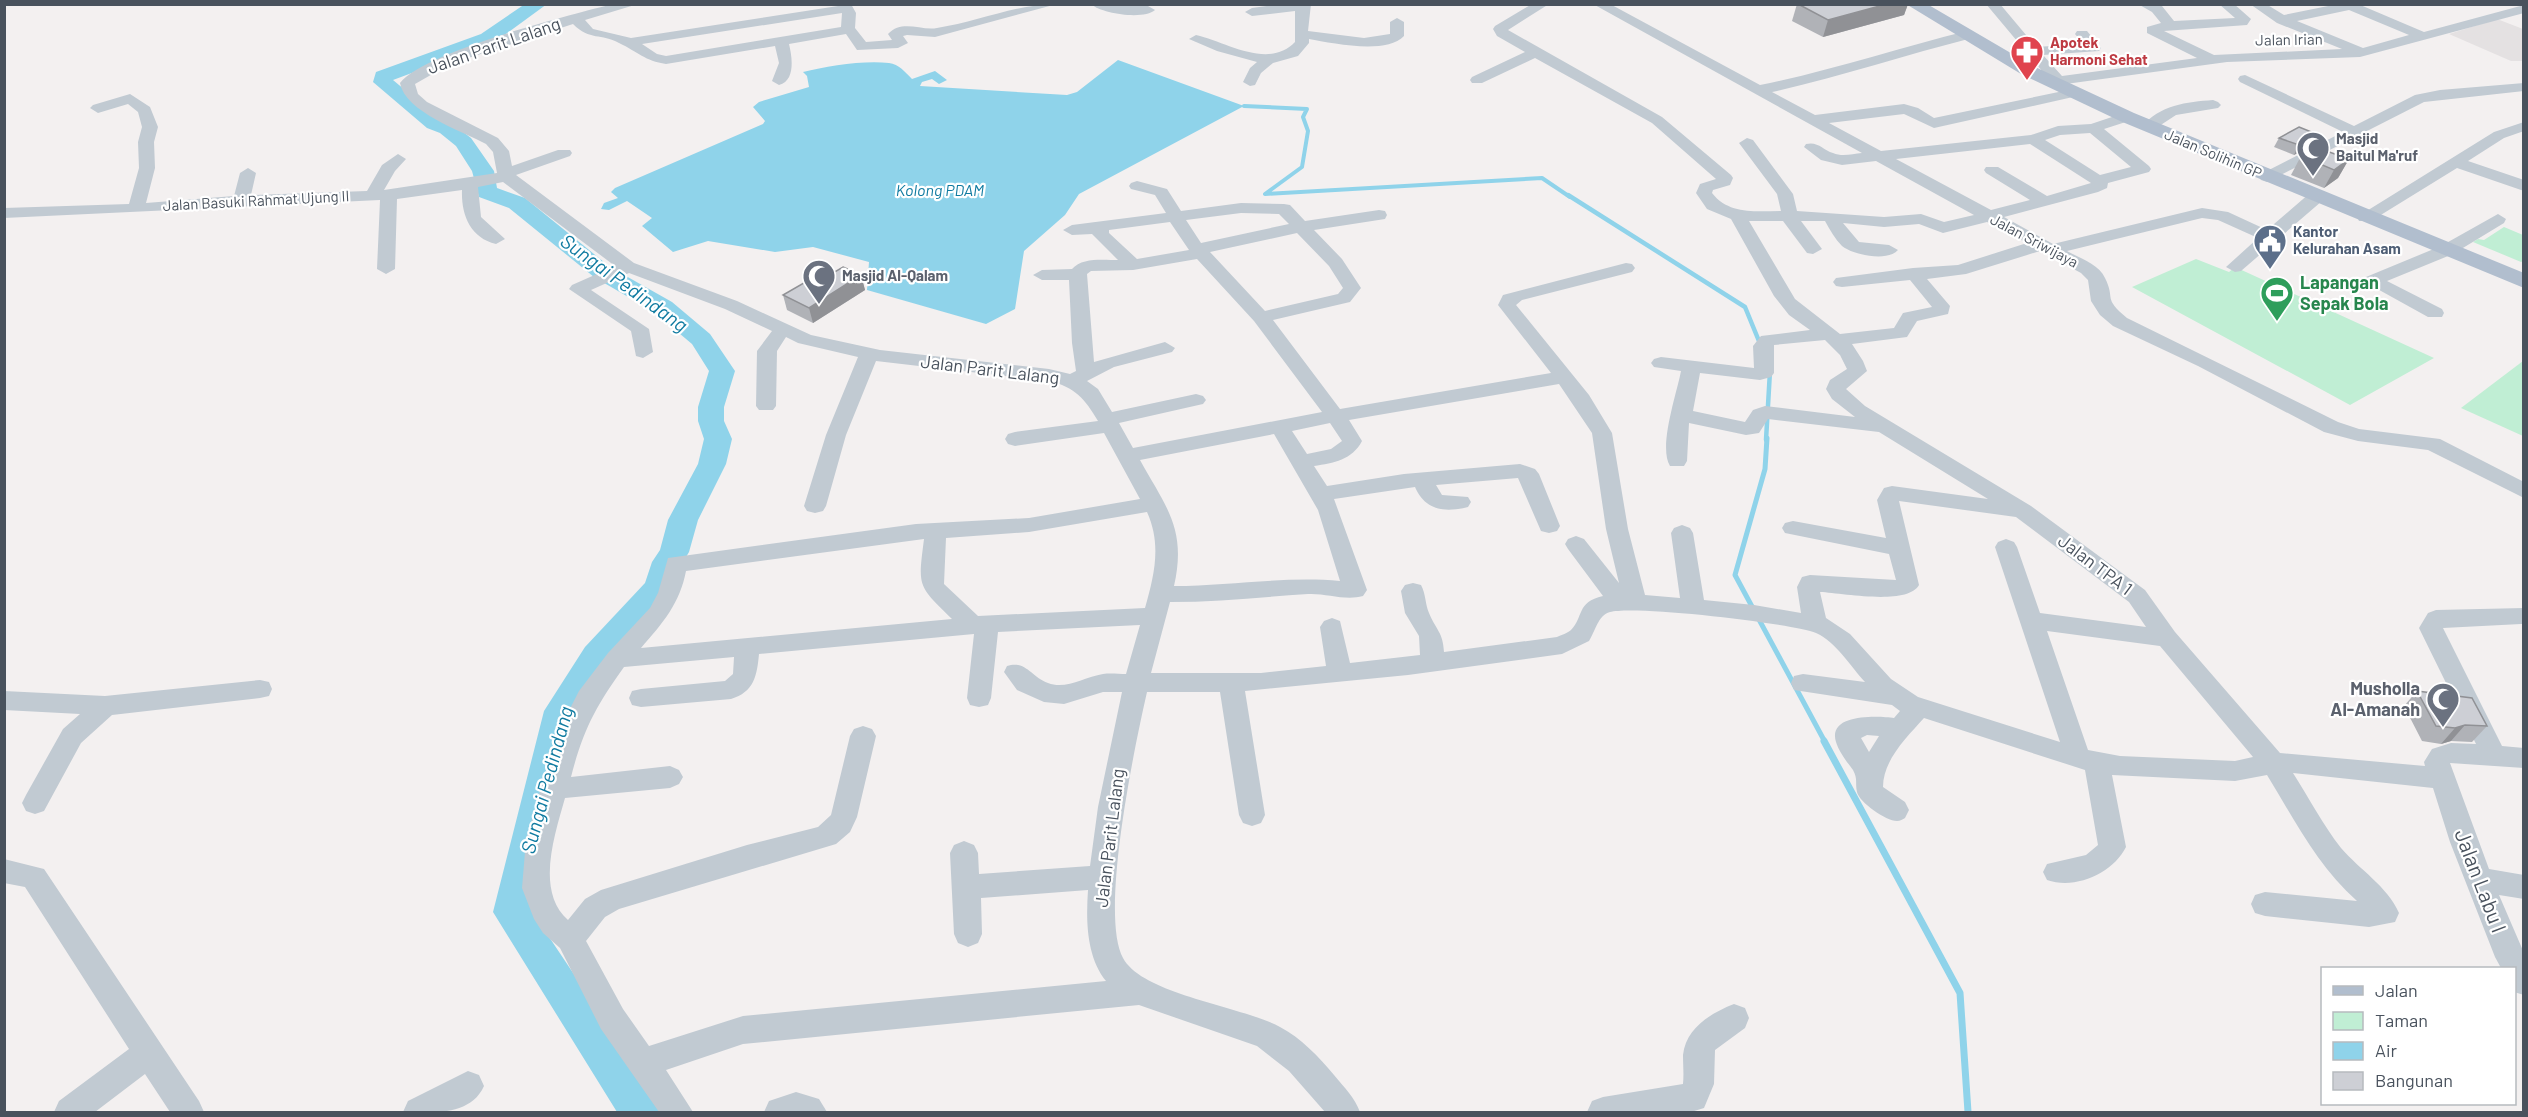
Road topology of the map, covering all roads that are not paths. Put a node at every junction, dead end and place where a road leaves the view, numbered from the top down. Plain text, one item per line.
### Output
1 (632, 4) edge
2 (1051, 4) edge
3 (1097, 4) edge
4 (1543, 4) edge
5 (1599, 4) edge
6 (1914, 4) edge
7 (1992, 4) edge
8 (2144, 4) edge
9 (2225, 4) edge
10 (2256, 4) edge
11 (1304, 5) edge
12 (2351, 5) edge
13 (2477, 6) edge
14 (845, 7) edge
15 (2523, 9) edge
16 (1148, 10) dead end
17 (1252, 12) dead end
18 (2502, 14) junction
19 (575, 18) junction
20 (2282, 20) junction
21 (1397, 22) dead end
22 (2170, 25) junction
23 (848, 30) junction
24 (2082, 33) dead end
25 (1301, 34) junction
26 (1967, 36) junction
27 (2210, 36) dead end
28 (2425, 37) junction
29 (781, 39) junction
30 (1196, 39) dead end
31 (630, 42) junction
32 (1538, 51) junction
33 (2034, 51) junction
34 (2363, 53) junction
35 (2249, 57) junction
36 (2212, 60) junction
37 (1267, 62) junction
38 (1477, 80) dead end
39 (2245, 80) dead end
40 (778, 81) dead end
41 (1250, 82) dead end
42 (2061, 85) junction
43 (2523, 87) edge
44 (1759, 90) junction
45 (2213, 105) dead end
46 (98, 108) dead end
47 (2127, 117) junction
48 (1814, 120) junction
49 (2523, 126) edge
50 (2150, 127) junction
51 (2093, 128) junction
52 (2355, 132) junction
53 (2033, 139) junction
54 (1747, 143) dead end
55 (1812, 147) dead end
56 (564, 153) dead end
57 (1879, 155) junction
58 (399, 159) dead end
59 (2456, 162) junction
60 (1992, 170) dead end
61 (248, 174) dead end
62 (2267, 177) junction
63 (489, 179) junction
64 (2098, 181) junction
65 (1137, 186) dead end
66 (2523, 186) edge
67 (380, 195) junction
68 (2316, 197) junction
69 (241, 200) junction
70 (2045, 202) junction
71 (136, 208) junction
72 (4, 213) edge
73 (1175, 215) junction
74 (1378, 215) dead end
75 (1738, 216) junction
76 (1790, 216) junction
77 (1831, 217) junction
78 (2365, 217) junction
79 (1990, 218) junction
80 (2498, 219) dead end
81 (1301, 227) junction
82 (1100, 228) junction
83 (1072, 230) dead end
84 (2271, 238) junction
85 (496, 239) dead end
86 (2044, 247) junction
87 (1813, 249) dead end
88 (1889, 250) dead end
89 (2447, 250) junction
90 (1200, 251) junction
91 (1133, 265) junction
92 (2235, 267) dead end
93 (1626, 268) dead end
94 (386, 269) dead end
95 (623, 269) junction
96 (1913, 273) junction
97 (1078, 274) junction
98 (1042, 275) dead end
99 (2523, 281) edge
100 (1842, 282) dead end
101 (2435, 313) dead end
102 (1261, 317) junction
103 (782, 329) junction
104 (1832, 337) junction
105 (1165, 348) dead end
106 (643, 352) dead end
107 (869, 354) junction
108 (1661, 363) dead end
109 (1692, 367) junction
110 (1080, 377) junction
111 (1564, 377) junction
112 (1196, 400) dead end
113 (766, 406) dead end
114 (1337, 415) junction
115 (1682, 415) junction
116 (1109, 423) junction
117 (1279, 426) junction
118 (1886, 427) junction
119 (1015, 440) dead end
120 (1126, 456) junction
121 (1303, 461) junction
122 (1677, 461) dead end
123 (1423, 480) junction
124 (2523, 490) edge
125 (1321, 494) junction
126 (1460, 502) dead end
127 (1155, 504) junction
128 (814, 506) dead end
129 (2023, 511) junction
130 (1549, 526) dead end
131 (1793, 528) dead end
132 (936, 530) junction
133 (1682, 533) dead end
134 (1576, 544) dead end
135 (2006, 547) dead end
136 (1900, 548) junction
137 (1413, 591) dead end
138 (1628, 602) junction
139 (1156, 605) junction
140 (1692, 606) junction
141 (2521, 616) dead end
142 (2033, 621) junction
143 (1815, 623) junction
144 (980, 625) junction
145 (1332, 627) dead end
146 (2167, 638) junction
147 (747, 647) junction
148 (617, 659) junction
149 (1432, 662) junction
150 (1016, 672) dead end
151 (1339, 674) junction
152 (1136, 683) junction
153 (1231, 683) junction
154 (1803, 684) dead end
155 (260, 688) dead end
156 (1893, 696) junction
157 (641, 698) dead end
158 (979, 698) dead end
159 (4, 700) edge
160 (105, 706) junction
161 (1919, 708) junction
162 (1898, 728) junction
163 (863, 736) dead end
164 (2494, 755) junction
165 (2523, 758) edge
166 (2088, 760) junction
167 (2273, 763) junction
168 (1869, 775) junction
169 (670, 777) dead end
170 (2440, 778) junction
171 (554, 789) junction
172 (35, 803) dead end
173 (1896, 810) dead end
174 (1252, 814) dead end
175 (964, 853) dead end
176 (4, 871) edge
177 (2057, 872) dead end
178 (1104, 877) junction
179 (2479, 879) junction
180 (966, 887) junction
181 (2523, 887) edge
182 (2265, 904) dead end
183 (968, 934) dead end
184 (570, 939) junction
185 (2515, 967) edge
186 (2516, 969) edge
187 (2523, 982) edge
188 (1140, 991) junction
189 (1734, 1018) dead end
190 (149, 1053) junction
191 (641, 1063) junction
192 (468, 1086) dead end
193 (1643, 1110) edge
194 (70, 1113) edge
195 (188, 1113) edge
196 (419, 1113) edge
197 (677, 1113) edge
198 (780, 1113) edge
199 (811, 1113) edge
200 (1344, 1113) edge
201 (1603, 1113) edge

1 - 19 street, Jalan Parit Lalang
2 - 23 street
3 - 16 street
4 - 32 street
5 - 44 street, Jalan Sriwijaya
6 - 26 main road, Jalan Solihin GP
7 - 33 street
8 - 22 street
9 - 22 street
10 - 20 street
11 - 17 street
11 - 25 street
12 - 20 street
12 - 28 street
13 - 18 street
14 - 23 street
14 - 31 street
15 - 18 street, Jalan Irian
18 - 28 street, Jalan Irian
19 - 31 street
19 - 63 street, Jalan Parit Lalang
20 - 34 street
21 - 25 street
22 - 36 street
23 - 29 street
24 - 33 street
25 - 37 street
26 - 42 main road, Jalan Solihin GP
26 - 44 street
27 - 35 street
28 - 34 street, Jalan Irian
29 - 31 street
29 - 40 street
30 - 37 street
32 - 38 street
32 - 75 street
33 - 42 street
34 - 35 street, Jalan Irian
35 - 36 street, Jalan Irian
36 - 42 street, Jalan Irian
37 - 41 street
39 - 52 street
42 - 47 main road, Jalan Solihin GP
42 - 48 street, Jalan Irian
43 - 52 street
44 - 48 street, Jalan Sriwijaya
45 - 50 street
46 - 71 street
47 - 50 main road, Jalan Solihin GP
47 - 51 street
48 - 57 street, Jalan Sriwijaya
49 - 59 street
50 - 62 main road, Jalan Solihin GP
51 - 53 street
51 - 64 street
52 - 62 street
53 - 57 street
53 - 64 street
54 - 76 street
55 - 57 street
56 - 63 street, Jalan Basuki Rahmat Ujung II
57 - 79 street, Jalan Sriwijaya
58 - 67 street
59 - 66 street
59 - 78 street
60 - 70 street
61 - 69 street
62 - 68 main road, Jalan Solihin GP
63 - 67 street, Jalan Basuki Rahmat Ujung II
63 - 85 street
63 - 95 street, Jalan Parit Lalang
64 - 70 street
65 - 73 street
67 - 69 street, Jalan Basuki Rahmat Ujung II
67 - 94 street
68 - 78 main road, Jalan Solihin GP
68 - 84 street
69 - 71 street, Jalan Basuki Rahmat Ujung II
70 - 79 street
71 - 72 street, Jalan Basuki Rahmat Ujung II
73 - 81 street
73 - 82 street
73 - 90 street
74 - 81 street
75 - 76 street
75 - 104 street, Jalan TPA 1
76 - 77 street
76 - 87 street
77 - 79 street
77 - 88 street
78 - 89 main road, Jalan Solihin GP
79 - 86 street, Jalan Sriwijaya
80 - 89 street
81 - 90 street
81 - 102 street
82 - 83 street
82 - 91 street
84 - 86 street
84 - 92 street
86 - 96 street
86 - 124 street, Jalan Sriwijaya
89 - 99 main road, Jalan Solihin GP
89 - 101 street
90 - 91 street
90 - 102 street
91 - 97 street
93 - 111 street
95 - 103 street, Jalan Parit Lalang
95 - 106 street
96 - 100 street
96 - 104 street
97 - 98 street
97 - 110 street
102 - 114 street
103 - 107 street, Jalan Parit Lalang
103 - 113 street
104 - 109 street
104 - 118 street, Jalan TPA 1
105 - 110 street
107 - 110 street, Jalan Parit Lalang
107 - 128 street
108 - 109 street
109 - 115 street
110 - 116 street, Jalan Parit Lalang
111 - 114 street
111 - 138 street
112 - 116 street
114 - 117 street
114 - 121 street
115 - 118 street
115 - 122 street
116 - 119 street
116 - 120 street, Jalan Parit Lalang
117 - 120 street
117 - 121 street
118 - 129 street, Jalan TPA 1
120 - 127 street, Jalan Parit Lalang
121 - 125 street
123 - 125 street
123 - 126 street
123 - 130 street
125 - 139 street
127 - 132 street
127 - 139 street, Jalan Parit Lalang
129 - 136 street
129 - 146 street, Jalan TPA 1
131 - 136 street
132 - 144 street
132 - 148 street
133 - 140 street
134 - 138 street
135 - 142 street
136 - 143 street
137 - 149 street
138 - 140 street
138 - 149 street
139 - 144 street
139 - 152 street, Jalan Parit Lalang
140 - 143 street
141 - 164 street
142 - 146 street
142 - 166 street
143 - 156 street
144 - 147 street
144 - 158 street
145 - 151 street
146 - 167 street, Jalan TPA 1
147 - 148 street
147 - 157 street
148 - 171 street
149 - 151 street
150 - 152 street
151 - 153 street
152 - 153 street
152 - 178 street, Jalan Parit Lalang
153 - 174 street
154 - 156 street
155 - 160 street
156 - 161 street
159 - 160 street
160 - 172 street
161 - 162 street
161 - 166 street
162 - 168 street
162 - 168 street
163 - 184 street
164 - 165 street
164 - 170 street
166 - 167 street
166 - 177 street
167 - 170 street
167 - 182 street, Jalan TPA 1
168 - 173 street
169 - 171 street
170 - 179 street, Jalan Labu I
171 - 184 street
175 - 180 street
176 - 190 street
178 - 180 street
178 - 188 street, Jalan Parit Lalang
179 - 181 street
179 - 185 street, Jalan Labu I
180 - 183 street
184 - 191 street
186 - 187 street, Jalan Labu I
188 - 191 street
188 - 200 street, Jalan Parit Lalang
189 - 193 street
190 - 194 street
190 - 195 street
191 - 197 street
192 - 196 street
193 - 201 street
198 - 199 street

